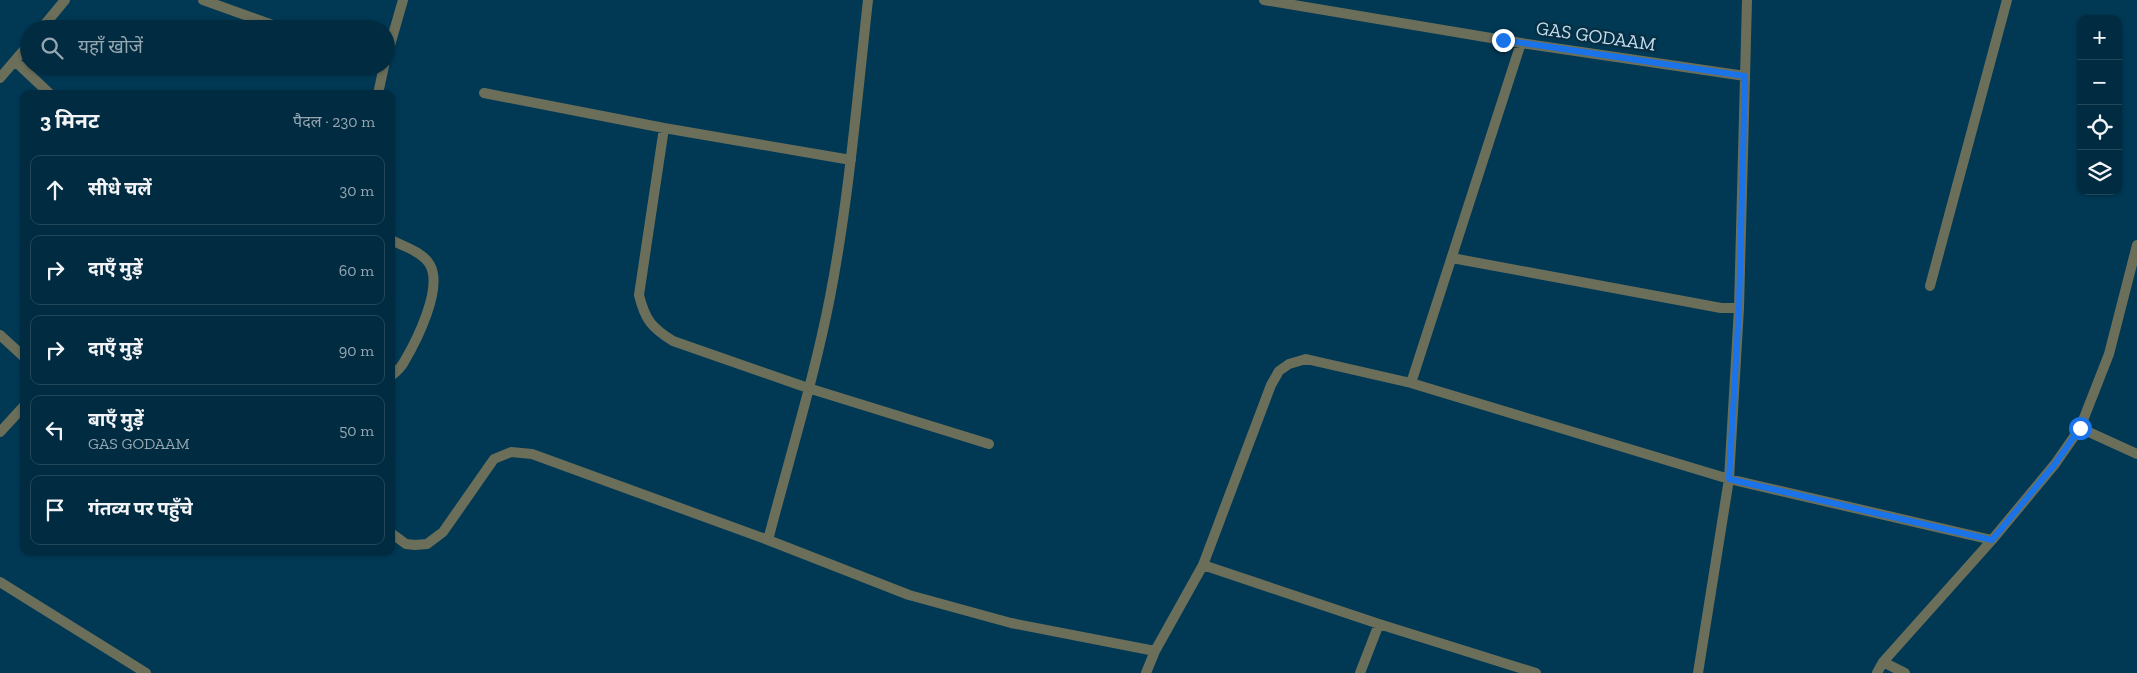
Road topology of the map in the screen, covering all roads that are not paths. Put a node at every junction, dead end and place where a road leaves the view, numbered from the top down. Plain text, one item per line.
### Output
1 (64, 0) edge
2 (203, 0) edge
3 (403, 0) edge
4 (868, 0) edge
5 (1264, 0) edge
6 (1747, 0) edge
7 (2007, 0) edge
8 (48, 20) edge
9 (259, 20) edge
10 (395, 27) edge
11 (1521, 43) junction
12 (20, 55) edge
13 (15, 61) junction
14 (20, 66) edge
15 (30, 75) edge
16 (382, 75) edge
17 (1745, 76) junction
18 (0, 78) edge
19 (46, 90) edge
20 (379, 90) edge
21 (484, 93) dead end
22 (664, 128) junction
23 (851, 160) junction
24 (395, 242) edge
25 (2137, 245) edge
26 (1452, 258) junction
27 (1930, 286) dead end
28 (1739, 308) junction
29 (0, 335) edge
30 (20, 353) edge
31 (395, 372) edge
32 (1411, 383) junction
33 (808, 388) junction
34 (20, 410) edge
35 (2080, 428) junction
36 (0, 432) edge
37 (989, 444) dead end
38 (2137, 454) edge
39 (1729, 479) junction
40 (395, 536) edge
41 (768, 540) junction
42 (1992, 540) junction
43 (1203, 565) junction
44 (0, 582) edge
45 (1379, 624) junction
46 (1155, 651) junction
47 (1883, 662) junction
48 (146, 673) edge
49 (1146, 673) edge
50 (1360, 673) edge
51 (1536, 673) edge
52 (1698, 673) edge
53 (1877, 673) edge
54 (1905, 673) edge

1 - 8 street
2 - 9 street
3 - 10 street
4 - 23 street
5 - 11 street, GAS GODAAM
6 - 17 street
7 - 27 street
11 - 17 street, GAS GODAAM
11 - 26 street
12 - 13 street
13 - 14 street
13 - 18 street
15 - 19 street
16 - 20 street
17 - 28 street
21 - 22 street
22 - 23 street
22 - 33 street
23 - 33 street
24 - 31 street
25 - 35 street
26 - 28 street
26 - 32 street
28 - 39 street
29 - 30 street
32 - 39 street
32 - 43 street
33 - 37 street
33 - 41 street
34 - 36 street
35 - 38 street
35 - 42 street
39 - 42 street
39 - 52 street
40 - 41 street
41 - 46 street
42 - 47 street
43 - 45 street
43 - 46 street
44 - 48 street
45 - 50 street
45 - 51 street
46 - 49 street
47 - 53 street
47 - 54 street

